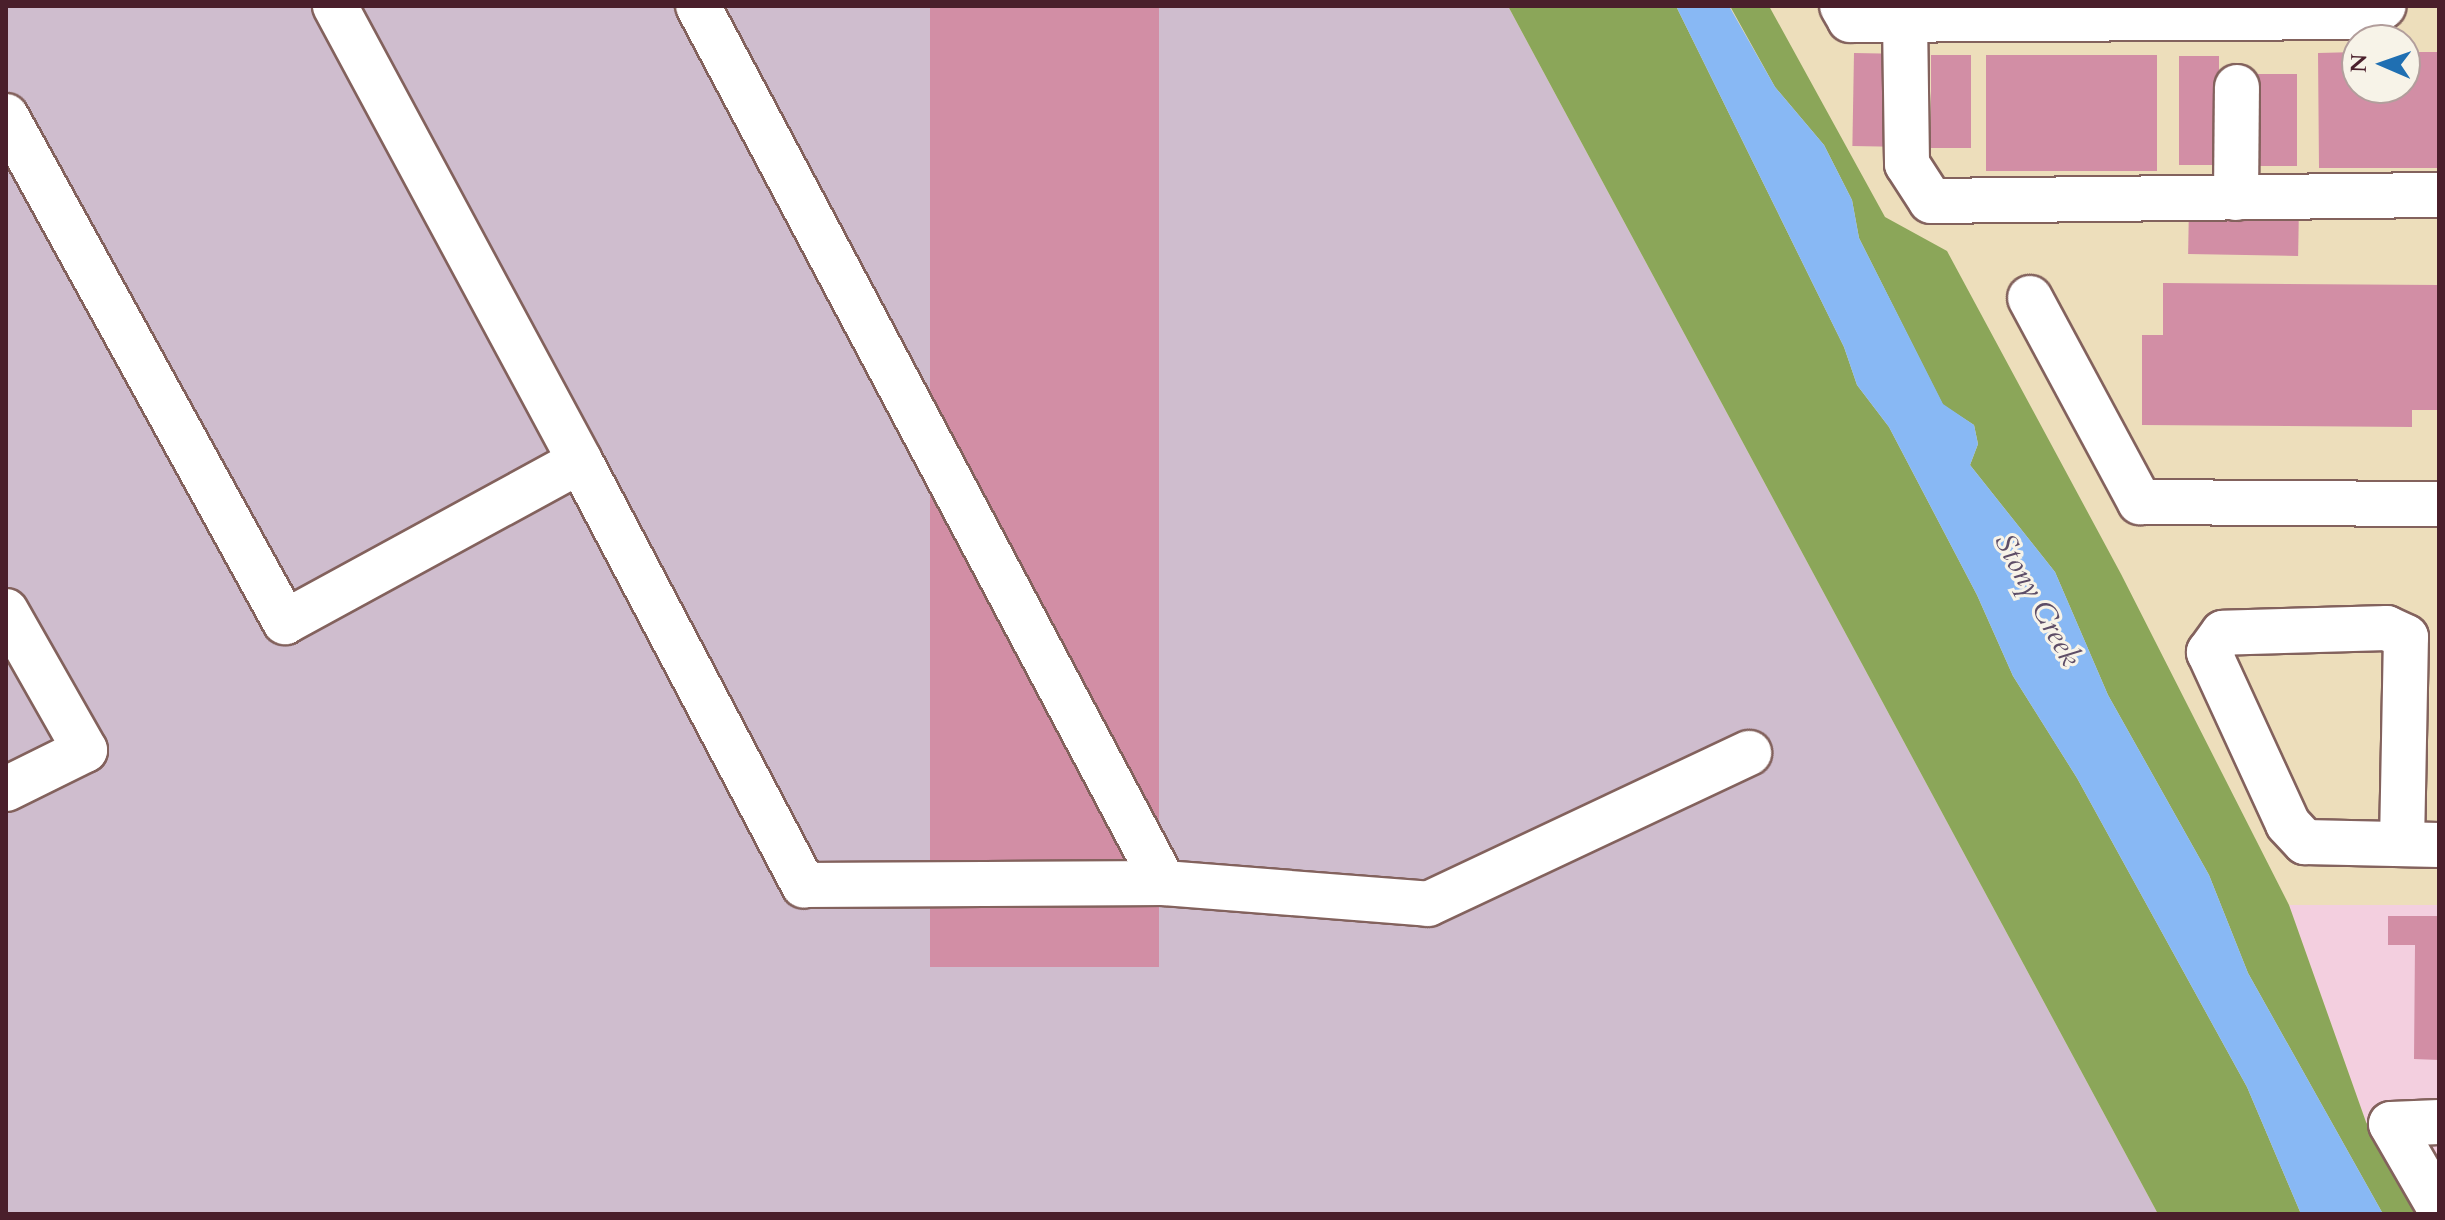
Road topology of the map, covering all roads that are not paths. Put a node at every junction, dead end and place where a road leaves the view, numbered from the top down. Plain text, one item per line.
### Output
1 (335, 6) edge
2 (698, 6) edge
3 (1842, 6) edge
4 (2384, 6) edge
5 (2207, 12) edge
6 (1905, 19) junction
7 (2237, 87) dead end
8 (6, 116) edge
9 (2439, 195) edge
10 (2236, 198) junction
11 (2030, 298) dead end
12 (580, 461) junction
13 (2439, 504) edge
14 (6, 611) edge
15 (1749, 753) dead end
16 (6, 789) edge
17 (2421, 844) edge
18 (1164, 883) junction
19 (2439, 1122) edge
20 (2439, 1207) edge

1 - 12 street
2 - 18 street
3 - 6 street
4 - 5 street
5 - 6 street
6 - 10 street
7 - 10 street
8 - 12 street
9 - 10 street
11 - 13 street
12 - 18 street
14 - 16 street
15 - 18 street
17 - 17 street
19 - 20 street

